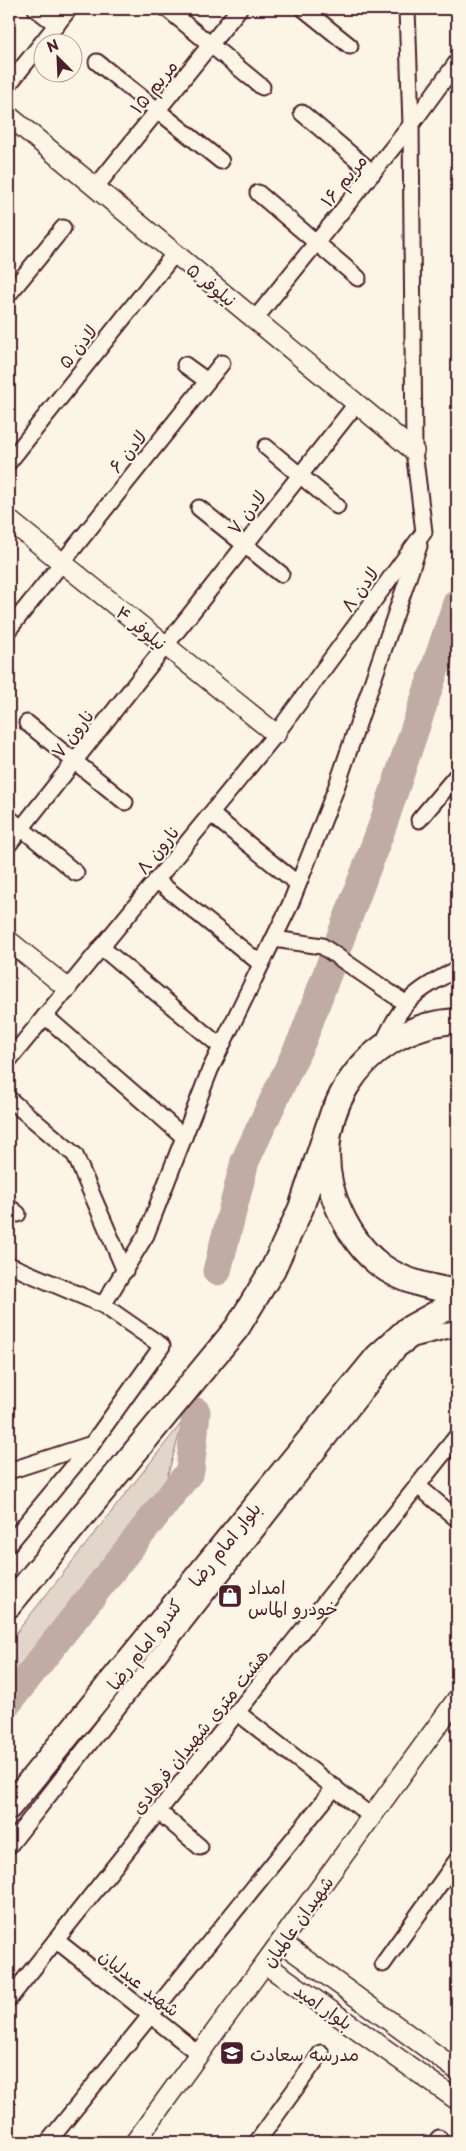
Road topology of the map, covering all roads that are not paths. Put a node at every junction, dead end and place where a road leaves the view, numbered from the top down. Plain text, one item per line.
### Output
1 (36, 9) edge
2 (70, 9) edge
3 (167, 9) edge
4 (239, 9) edge
5 (304, 9) edge
6 (407, 9) edge
7 (57, 25) junction
8 (210, 44) junction
9 (350, 46) dead end
10 (97, 62) dead end
11 (457, 62) edge
12 (9, 84) edge
13 (262, 88) dead end
14 (158, 110) junction
15 (302, 113) dead end
16 (9, 116) edge
17 (411, 125) junction
18 (221, 162) dead end
19 (372, 173) junction
20 (95, 188) junction
21 (258, 193) dead end
22 (64, 228) dead end
23 (317, 242) junction
24 (175, 253) junction
25 (358, 278) dead end
26 (9, 294) edge
27 (255, 319) junction
28 (222, 362) dead end
29 (185, 364) dead end
30 (207, 381) junction
31 (356, 403) junction
32 (266, 447) dead end
33 (414, 451) junction
34 (9, 462) edge
35 (300, 475) junction
36 (337, 506) dead end
37 (199, 508) dead end
38 (9, 520) edge
39 (424, 532) junction
40 (245, 544) junction
41 (62, 563) junction
42 (281, 574) dead end
43 (9, 630) edge
44 (165, 645) junction
45 (26, 723) dead end
46 (276, 734) junction
47 (74, 761) junction
48 (457, 775) edge
49 (125, 802) dead end
50 (211, 814) junction
51 (9, 818) edge
52 (419, 820) dead end
53 (21, 829) junction
54 (9, 844) edge
55 (76, 873) dead end
56 (156, 880) junction
57 (298, 884) junction
58 (274, 939) junction
59 (9, 941) edge
60 (100, 947) junction
61 (262, 964) junction
62 (457, 969) edge
63 (67, 988) junction
64 (405, 1003) junction
65 (457, 1005) edge
66 (45, 1016) junction
67 (457, 1021) edge
68 (416, 1028) junction
69 (221, 1047) junction
70 (381, 1047) junction
71 (9, 1060) edge
72 (9, 1099) edge
73 (333, 1112) junction
74 (184, 1137) junction
75 (9, 1265) edge
76 (124, 1271) junction
77 (457, 1292) edge
78 (457, 1302) edge
79 (103, 1305) junction
80 (457, 1328) edge
81 (457, 1436) edge
82 (92, 1444) junction
83 (9, 1471) edge
84 (418, 1486) junction
85 (457, 1519) edge
86 (9, 1544) edge
87 (190, 1600) junction
88 (9, 1605) edge
89 (457, 1699) edge
90 (238, 1712) junction
91 (335, 1787) junction
92 (9, 1807) edge
93 (159, 1812) junction
94 (372, 1817) junction
95 (9, 1846) edge
96 (200, 1846) dead end
97 (457, 1860) edge
98 (56, 1940) junction
99 (281, 1942) junction
100 (265, 1964) junction
101 (383, 1964) dead end
102 (9, 1998) edge
103 (151, 2015) junction
104 (321, 2053) dead end
105 (199, 2054) junction
106 (457, 2070) edge
107 (457, 2100) edge
108 (48, 2142) edge
109 (135, 2142) edge
110 (257, 2142) edge

1 - 7 street
2 - 7 street
3 - 8 street
4 - 8 street, مریم ۱۵
5 - 9 street
6 - 17 street
7 - 12 street
8 - 13 street
8 - 14 street, مریم ۱۵
10 - 14 street
11 - 17 street, مریم ۱۶
14 - 18 street
14 - 20 street, مریم ۱۵
15 - 19 street
16 - 20 street, نیلوفر ۵
17 - 19 street, مریم ۱۶
17 - 33 street
19 - 23 street, مریم ۱۶
20 - 24 street, نیلوفر ۵
21 - 23 street
22 - 26 street
23 - 25 street
23 - 27 street, مریم ۱۶
24 - 27 street, نیلوفر ۵
24 - 34 street, لادن ۵
27 - 31 street, نیلوفر ۵
28 - 30 street, لادن ۶
29 - 30 street
30 - 41 street, لادن ۶
31 - 33 street, نیلوفر ۵
31 - 35 street, لادن ۷
32 - 35 street
33 - 39 street
35 - 36 street
35 - 40 street, لادن ۷
37 - 40 street
38 - 41 street, نیلوفر ۴
39 - 46 street, لادن ۸
39 - 57 street
40 - 42 street
40 - 44 street, لادن ۷
41 - 43 street, لادن ۶
41 - 44 street, نیلوفر ۴
44 - 46 street, نیلوفر ۴
44 - 47 street, نارون ۷
45 - 47 street
46 - 50 street, نارون ۸
47 - 49 street
47 - 53 street, نارون ۷
48 - 52 street
50 - 56 street, نارون ۸
50 - 57 street
51 - 53 street
53 - 54 street, نارون ۷
53 - 55 street
56 - 60 street, نارون ۸
56 - 61 street
57 - 58 street
58 - 61 street
58 - 64 street
59 - 63 street
60 - 63 street, نارون ۸
60 - 69 street
61 - 69 street
62 - 64 street
63 - 66 street, نارون ۸
64 - 70 street
65 - 68 main road
66 - 71 street, نارون ۸
66 - 74 street
67 - 68 main road
68 - 70 main road
69 - 74 street
70 - 73 main road
72 - 76 street
73 - 77 main road
73 - 88 main road
74 - 76 street
75 - 79 street
76 - 79 street
78 - 87 main road, بلوار امام رضا
79 - 82 street
80 - 87 street, کندرو امام رضا
81 - 84 street, هشت متری شهیدان فرهادی
82 - 83 street
82 - 86 street
84 - 85 street
84 - 90 street, هشت متری شهیدان فرهادی
87 - 92 main road, بلوار امام رضا
87 - 95 street, کندرو امام رضا
89 - 94 street, شهیدان عالمیان
90 - 91 street
90 - 93 street, هشت متری شهیدان فرهادی
91 - 94 street
91 - 103 street
93 - 96 street
93 - 98 street, هشت متری شهیدان فرهادی
94 - 99 street, شهیدان عالمیان
97 - 101 street
98 - 102 street, هشت متری شهیدان فرهادی
98 - 103 street, شهید عبدلیان
99 - 100 street, شهیدان عالمیان
99 - 106 street, بلوار امید
100 - 105 street, شهیدان عالمیان
100 - 107 street, بلوار امید
103 - 105 street, شهید عبدلیان
103 - 108 street
104 - 110 street
105 - 109 street, شهیدان عالمیان

